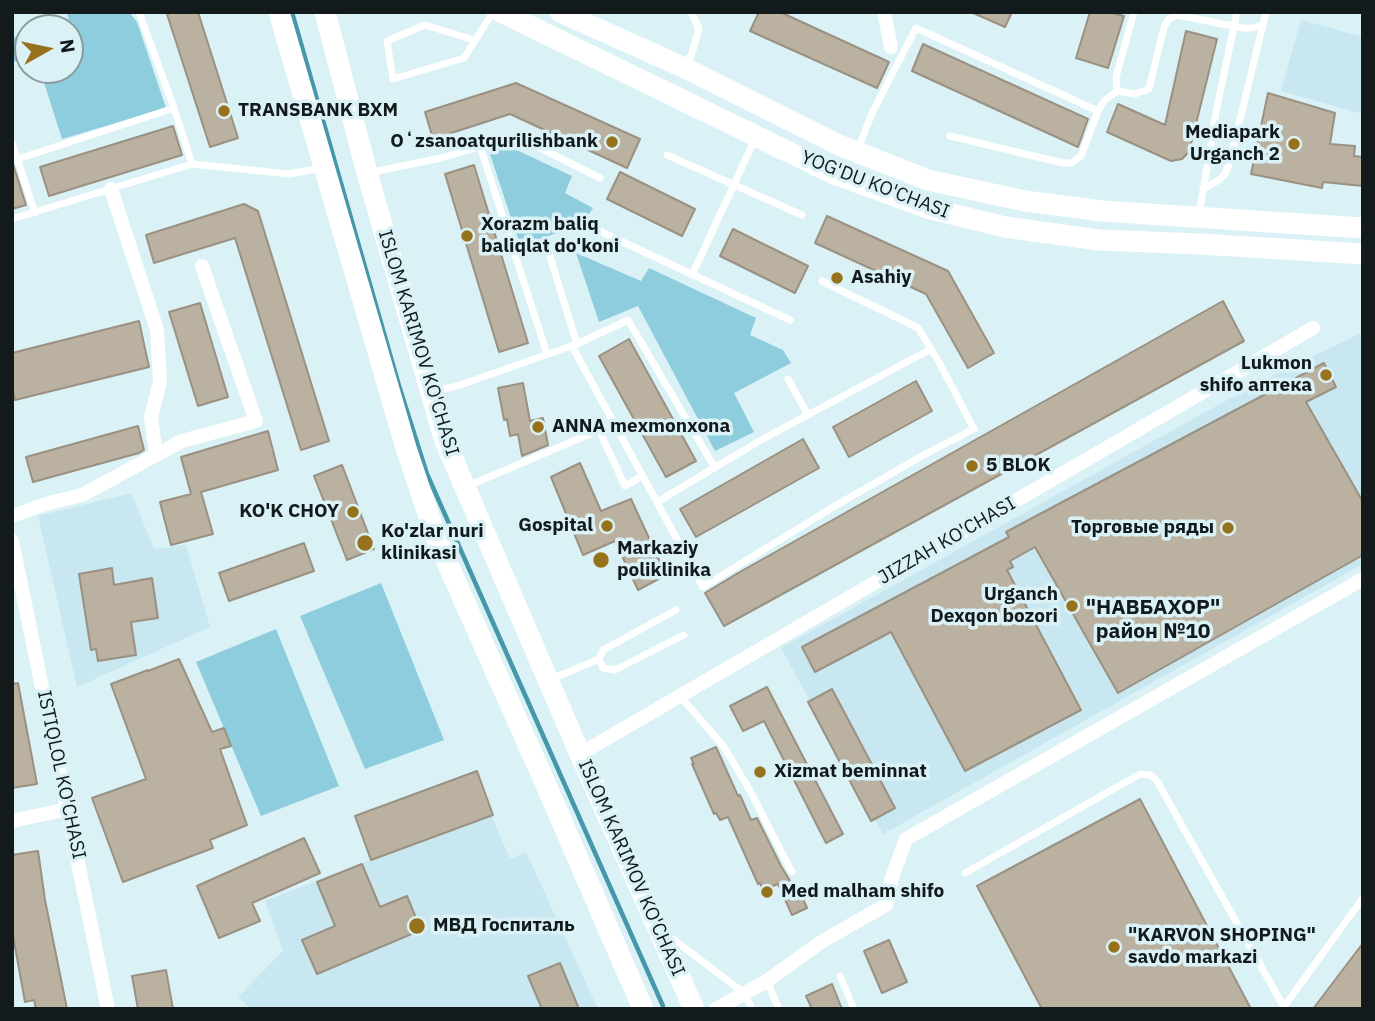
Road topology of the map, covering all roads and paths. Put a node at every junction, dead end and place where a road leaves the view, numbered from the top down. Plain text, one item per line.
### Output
1 (139, 12) edge
2 (279, 12) edge
3 (325, 12) edge
4 (493, 12) edge
5 (501, 12) edge
6 (560, 12) edge
7 (691, 12) edge
8 (884, 12) edge
9 (1134, 12) edge
10 (1237, 12) edge
11 (1266, 12) edge
12 (1234, 25) junction
13 (1263, 25) junction
14 (474, 40) junction
15 (891, 47) dead end
16 (685, 68) junction
17 (1117, 91) junction
18 (174, 108) junction
19 (1098, 110) junction
20 (757, 136) junction
21 (950, 136) dead end
22 (12, 143) edge
23 (480, 146) junction
24 (857, 152) junction
25 (667, 155) dead end
26 (19, 159) junction
27 (192, 164) junction
28 (324, 167) junction
29 (367, 173) junction
30 (600, 178) dead end
31 (733, 184) junction
32 (111, 189) junction
33 (1203, 189) junction
34 (35, 213) junction
35 (802, 215) dead end
36 (1199, 217) junction
37 (12, 219) edge
38 (593, 228) dead end
39 (1363, 228) edge
40 (547, 247) dead end
41 (1363, 254) edge
42 (201, 266) dead end
43 (692, 275) junction
44 (822, 281) dead end
45 (790, 320) dead end
46 (1313, 328) dead end
47 (574, 345) junction
48 (931, 349) junction
49 (547, 354) junction
50 (788, 379) dead end
51 (431, 392) junction
52 (808, 415) junction
53 (156, 455) junction
54 (715, 468) junction
55 (642, 476) junction
56 (465, 487) junction
57 (657, 502) junction
58 (12, 516) edge
59 (12, 541) edge
60 (1363, 579) edge
61 (676, 610) dead end
62 (684, 635) dead end
63 (599, 659) junction
64 (548, 681) junction
65 (680, 696) junction
66 (580, 754) junction
67 (68, 809) junction
68 (12, 821) edge
69 (792, 872) dead end
70 (965, 873) dead end
71 (1363, 898) edge
72 (657, 927) junction
73 (839, 976) dead end
74 (767, 981) junction
75 (744, 993) junction
76 (1283, 1008) edge
77 (108, 1009) edge
78 (643, 1009) edge
79 (694, 1009) edge
80 (716, 1009) edge
81 (752, 1009) edge
82 (779, 1009) edge
83 (854, 1009) edge

1 - 18 lane
2 - 28 main road, ISLOM KARIMOV KO'CHASI
3 - 29 main road, ISLOM KARIMOV KO'CHASI
4 - 14 lane
5 - 20 main road, YOG'DU KO'CHASI
6 - 16 main road, YOG'DU KO'CHASI
7 - 16 lane
8 - 15 street
9 - 17 lane
10 - 12 lane
11 - 13 lane
12 - 13 lane
12 - 17 lane
12 - 33 lane
13 - 33 lane
14 - 14 lane
16 - 24 main road, YOG'DU KO'CHASI
17 - 19 lane
18 - 26 lane
18 - 27 lane
19 - 21 lane
19 - 24 lane
20 - 31 lane
20 - 41 main road, YOG'DU KO'CHASI
22 - 26 lane
23 - 29 lane
23 - 30 lane
23 - 49 lane
24 - 36 main road, YOG'DU KO'CHASI
25 - 31 lane
26 - 34 lane
27 - 28 lane
27 - 32 lane
28 - 78 main road, ISLOM KARIMOV KO'CHASI
29 - 51 main road, ISLOM KARIMOV KO'CHASI
31 - 35 lane
31 - 43 lane
32 - 34 lane
32 - 53 street
33 - 36 lane
34 - 37 lane
36 - 39 main road, YOG'DU KO'CHASI
38 - 43 lane
40 - 47 lane
42 - 53 street
43 - 45 lane
44 - 48 lane
46 - 65 street, JIZZAH KO'CHASI
47 - 49 lane
47 - 54 lane
47 - 55 lane
48 - 52 lane
48 - 57 lane
49 - 51 lane
50 - 52 lane
51 - 56 main road, ISLOM KARIMOV KO'CHASI
52 - 54 lane
53 - 58 street
54 - 57 lane
55 - 56 lane
55 - 57 lane
56 - 64 main road, ISLOM KARIMOV KO'CHASI
59 - 67 street, ISTIQLOL KO'CHASI
60 - 74 street
61 - 63 lane
62 - 63 lane
63 - 64 lane
64 - 66 main road, ISLOM KARIMOV KO'CHASI
65 - 66 street, JIZZAH KO'CHASI
65 - 69 lane
66 - 72 main road, ISLOM KARIMOV KO'CHASI
67 - 68 street
67 - 77 street, ISTIQLOL KO'CHASI
70 - 76 lane
71 - 76 lane
72 - 75 lane
72 - 79 main road, ISLOM KARIMOV KO'CHASI
73 - 83 lane
74 - 75 street
74 - 82 lane
75 - 80 street
75 - 81 lane

